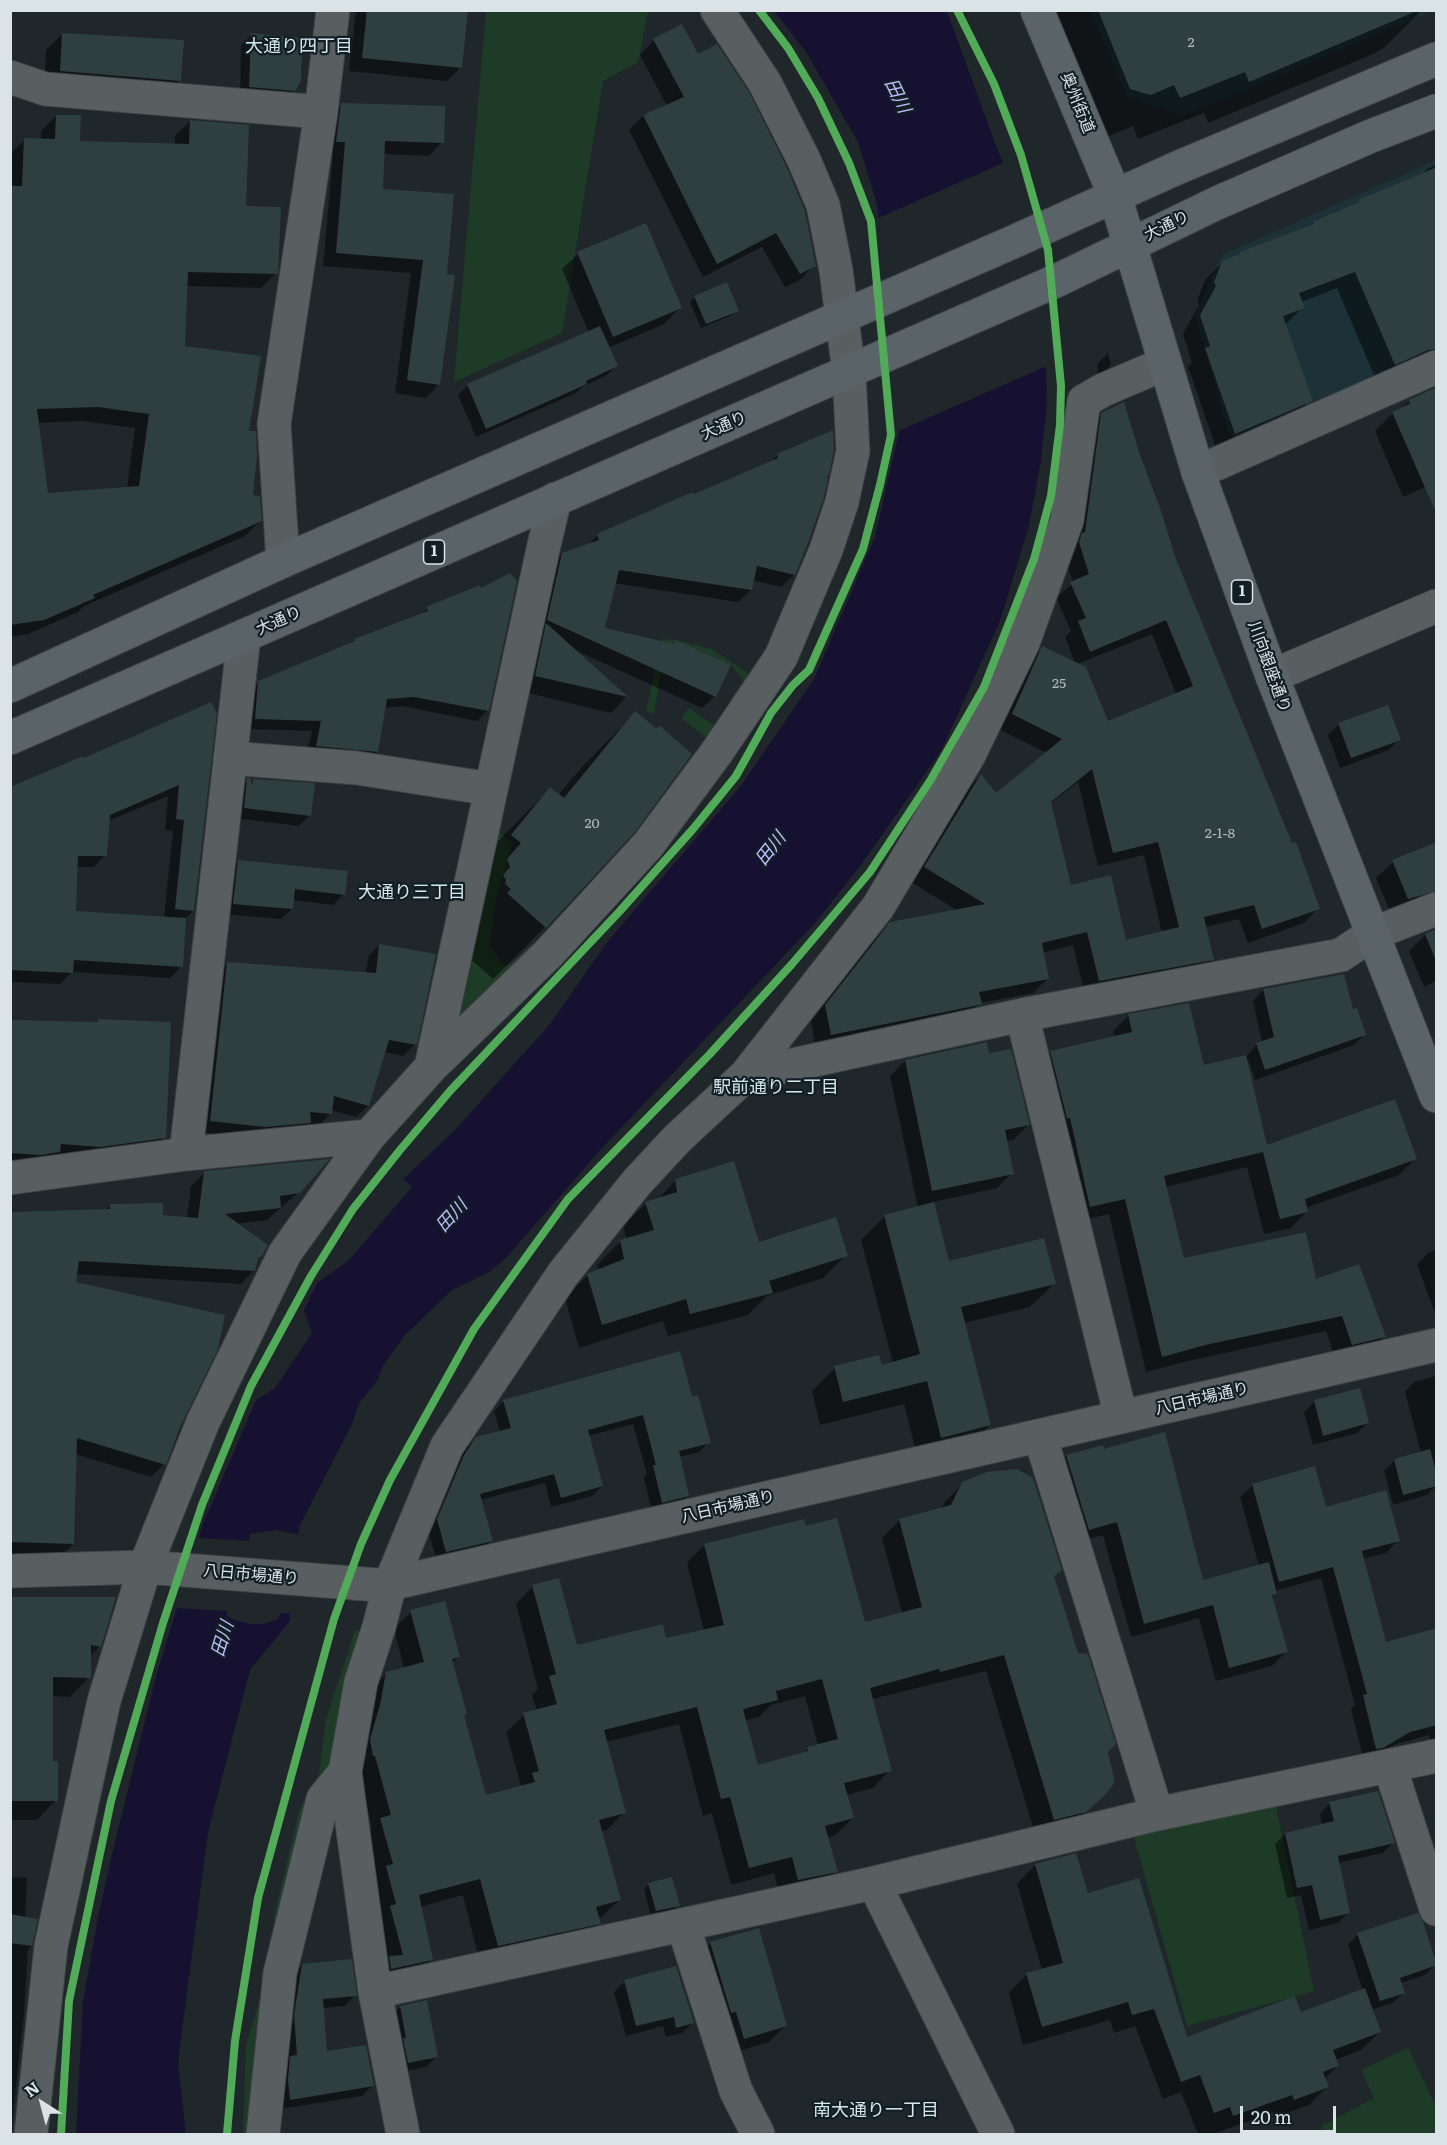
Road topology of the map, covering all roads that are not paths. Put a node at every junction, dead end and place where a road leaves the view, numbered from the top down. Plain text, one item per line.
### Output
1 (333, 10) edge
2 (717, 10) edge
3 (1037, 10) edge
4 (1437, 59) edge
5 (10, 76) edge
6 (1437, 111) edge
7 (321, 112) junction
8 (1115, 196) junction
9 (1130, 244) junction
10 (846, 315) junction
11 (1164, 364) junction
12 (1437, 367) edge
13 (854, 371) junction
14 (1198, 472) junction
15 (555, 499) junction
16 (283, 561) junction
17 (1437, 606) edge
18 (244, 636) junction
19 (1272, 676) junction
20 (10, 686) edge
21 (10, 738) edge
22 (230, 758) junction
23 (491, 789) junction
24 (1437, 909) edge
25 (1372, 934) junction
26 (1022, 1015) junction
27 (431, 1067) junction
28 (747, 1075) junction
29 (1437, 1096) edge
30 (369, 1136) junction
31 (186, 1154) junction
32 (10, 1178) edge
33 (1437, 1345) edge
34 (1121, 1418) junction
35 (1040, 1436) junction
36 (150, 1567) junction
37 (10, 1571) edge
38 (384, 1585) junction
39 (1437, 1756) edge
40 (1390, 1767) junction
41 (345, 1772) junction
42 (1157, 1814) junction
43 (874, 1883) junction
44 (1437, 1909) edge
45 (683, 1925) junction
46 (375, 1992) junction
47 (31, 2134) edge
48 (262, 2134) edge
49 (403, 2134) edge
50 (758, 2134) edge
51 (998, 2134) edge

1 - 7 street
2 - 10 street
3 - 8 main road, 奥州街道
4 - 8 main road
5 - 7 street
6 - 9 main road, 大通り
7 - 16 street
8 - 9 main road, 川向銀座通り / 1
8 - 10 main road
9 - 11 main road, 川向銀座通り / 1
9 - 13 main road, 大通り / 1
10 - 13 street
10 - 16 main road
11 - 14 main road, 川向銀座通り / 1
11 - 28 street
12 - 14 street
13 - 15 main road, 大通り / 1
13 - 27 street
14 - 19 main road, 川向銀座通り / 1
15 - 18 main road, 大通り / 1
15 - 23 street
16 - 20 main road
17 - 19 street
18 - 21 main road, 大通り / 1
18 - 22 street
19 - 25 main road, 川向銀座通り / 1
22 - 23 street
22 - 31 street
23 - 27 street
24 - 25 street
25 - 26 street
25 - 29 main road, 川向銀座通り / 1
26 - 28 street
26 - 34 street
27 - 30 street
28 - 38 street
30 - 31 street
30 - 36 street
31 - 32 street
33 - 34 street, 八日市場通り
34 - 35 street, 八日市場通り
35 - 38 street, 八日市場通り
35 - 42 street
36 - 37 street, 八日市場通り
36 - 38 street, 八日市場通り
36 - 47 street
38 - 41 street
39 - 40 street
40 - 42 street
40 - 44 street
41 - 46 street
41 - 48 street
42 - 43 street
43 - 45 street
43 - 51 street
45 - 46 street
45 - 50 street
46 - 49 street

